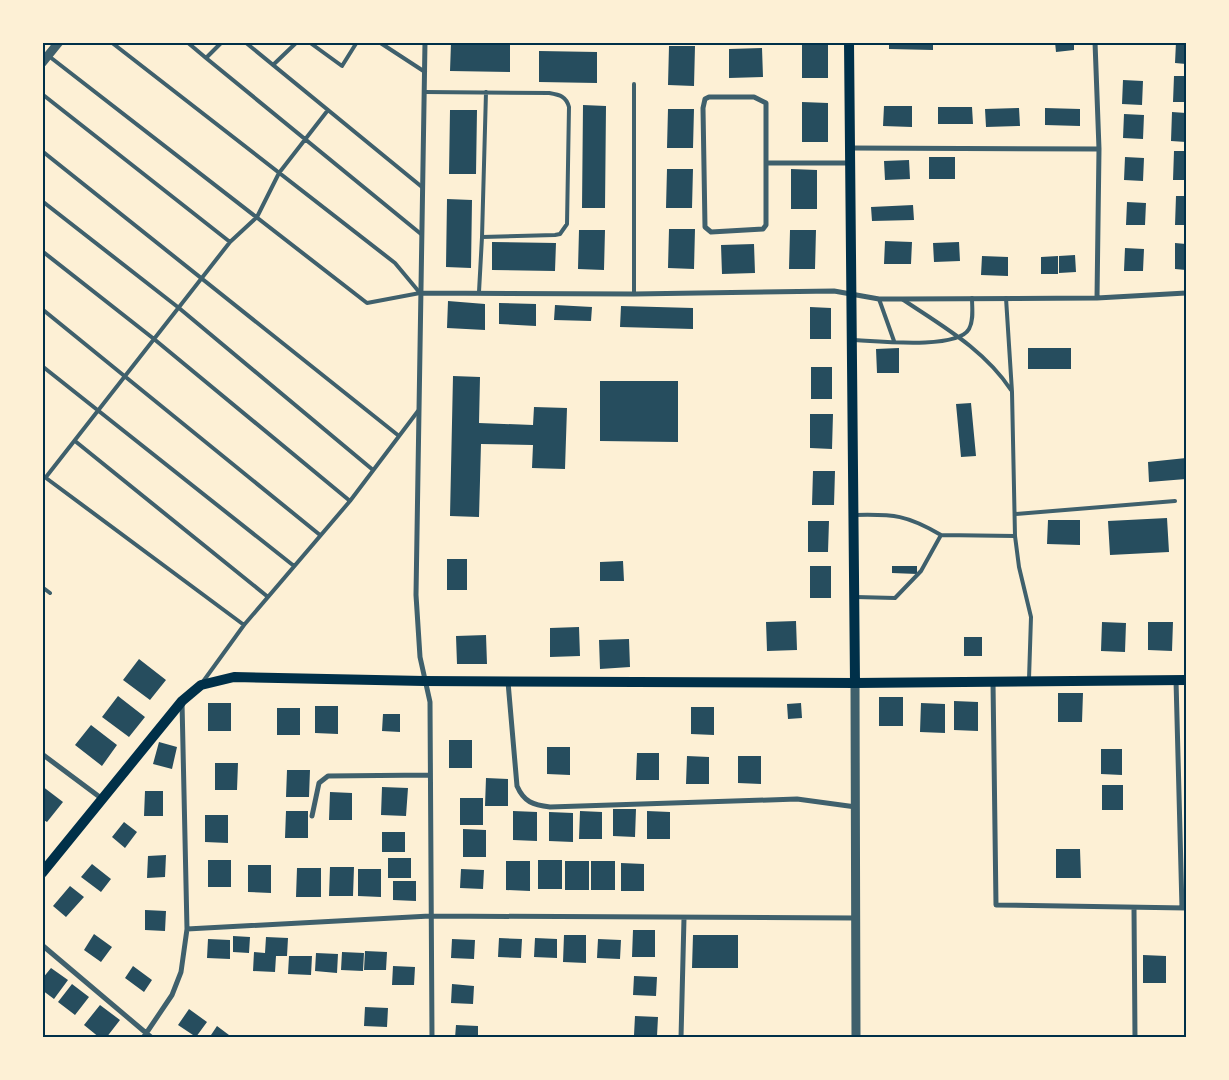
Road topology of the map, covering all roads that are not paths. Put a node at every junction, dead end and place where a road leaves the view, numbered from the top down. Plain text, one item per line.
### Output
1 (59, 42) edge
2 (111, 42) edge
3 (187, 42) edge
4 (222, 42) edge
5 (244, 42) edge
6 (298, 42) edge
7 (309, 42) edge
8 (357, 42) edge
9 (379, 42) edge
10 (425, 42) edge
11 (849, 42) edge
12 (1095, 42) edge
13 (206, 58) junction
14 (46, 60) edge
15 (273, 65) junction
16 (425, 72) junction
17 (634, 84) dead end
18 (424, 92) junction
19 (486, 92) junction
20 (42, 94) edge
21 (328, 110) junction
22 (305, 139) junction
23 (850, 148) junction
24 (1099, 149) junction
25 (42, 151) edge
26 (767, 163) junction
27 (850, 163) junction
28 (279, 173) junction
29 (422, 187) junction
30 (42, 201) edge
31 (257, 217) junction
32 (421, 234) junction
33 (482, 237) junction
34 (230, 242) junction
35 (42, 251) edge
36 (202, 277) junction
37 (480, 292) junction
38 (420, 293) junction
39 (1186, 293) edge
40 (634, 294) junction
41 (853, 295) junction
42 (972, 298) junction
43 (1006, 298) junction
44 (1097, 298) junction
45 (879, 299) junction
46 (902, 299) junction
47 (179, 308) junction
48 (42, 309) edge
49 (959, 337) junction
50 (154, 339) junction
51 (853, 340) junction
52 (894, 341) junction
53 (42, 366) edge
54 (126, 375) junction
55 (1012, 392) junction
56 (99, 410) junction
57 (418, 411) junction
58 (399, 436) junction
59 (75, 441) junction
60 (373, 470) junction
61 (44, 476) edge
62 (350, 501) junction
63 (1174, 501) dead end
64 (1016, 514) junction
65 (854, 515) junction
66 (320, 535) junction
67 (941, 535) junction
68 (1015, 536) junction
69 (294, 566) junction
70 (42, 587) edge
71 (50, 593) dead end
72 (268, 597) junction
73 (854, 597) junction
74 (244, 625) junction
75 (1181, 680) edge
76 (424, 681) junction
77 (508, 682) junction
78 (993, 682) junction
79 (1029, 682) junction
80 (855, 683) junction
81 (201, 685) junction
82 (182, 701) junction
83 (42, 754) edge
84 (430, 775) junction
85 (101, 798) junction
86 (856, 807) junction
87 (312, 816) dead end
88 (42, 873) edge
89 (1134, 908) junction
90 (1184, 908) edge
91 (430, 916) junction
92 (684, 918) junction
93 (856, 918) junction
94 (187, 929) junction
95 (42, 944) edge
96 (144, 1035) edge
97 (152, 1038) edge
98 (432, 1038) edge
99 (681, 1038) edge
100 (856, 1038) edge
101 (1135, 1038) edge

1 - 14 street
2 - 28 lane
3 - 13 lane
4 - 13 lane
5 - 15 lane
6 - 15 lane
7 - 8 lane
9 - 16 lane
10 - 16 street
11 - 23 main road
12 - 24 street
13 - 22 lane
14 - 31 lane
15 - 21 lane
16 - 18 street
17 - 40 lane
18 - 19 lane
18 - 29 street
19 - 33 lane
19 - 33 lane
20 - 34 lane
21 - 22 lane
21 - 29 lane
22 - 28 lane
22 - 32 lane
23 - 24 street
23 - 27 main road
24 - 44 street
25 - 36 lane
26 - 26 street
26 - 27 street
27 - 41 main road
28 - 31 lane
28 - 38 lane
29 - 32 street
30 - 47 lane
31 - 34 lane
31 - 38 lane
32 - 38 street
33 - 37 lane
34 - 36 lane
35 - 50 lane
36 - 47 lane
36 - 58 lane
37 - 38 street
37 - 40 street
38 - 57 street
39 - 44 street
40 - 41 street
41 - 45 street
41 - 51 main road
42 - 43 street
42 - 46 street
42 - 49 lane
43 - 44 street
43 - 55 lane
45 - 46 street
45 - 52 lane
46 - 49 lane
47 - 50 lane
47 - 60 lane
48 - 54 lane
49 - 52 lane
49 - 55 lane
50 - 54 lane
50 - 62 lane
51 - 52 lane
51 - 65 main road
53 - 56 lane
54 - 56 lane
54 - 66 lane
55 - 64 lane
56 - 59 lane
56 - 69 lane
57 - 58 lane
57 - 76 street
58 - 60 lane
59 - 61 lane
59 - 72 lane
60 - 62 lane
61 - 74 lane
62 - 66 lane
63 - 64 lane
64 - 68 lane
65 - 67 lane
65 - 73 main road
66 - 69 lane
67 - 68 lane
67 - 73 lane
68 - 79 lane
69 - 72 lane
70 - 71 lane
72 - 74 lane
73 - 80 main road
74 - 81 lane
75 - 79 main road
75 - 90 street
76 - 77 main road
76 - 81 main road
76 - 84 street
77 - 80 main road
77 - 86 street
78 - 79 main road
78 - 80 main road
78 - 89 street
80 - 86 street
81 - 82 main road
82 - 85 main road
82 - 94 street
83 - 85 street
84 - 87 street
84 - 91 street
85 - 88 main road
86 - 93 street
89 - 90 street
89 - 101 street
91 - 92 street
91 - 94 street
91 - 98 street
92 - 93 street
92 - 99 street
93 - 100 street
94 - 96 street
95 - 96 street
96 - 97 street

